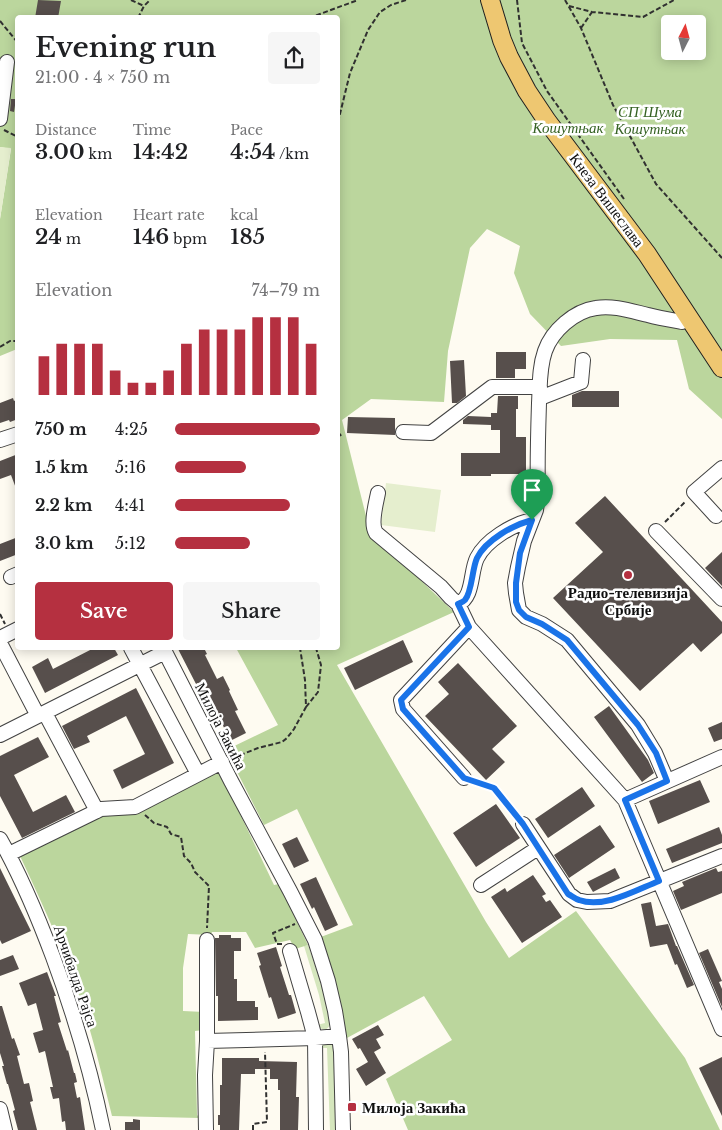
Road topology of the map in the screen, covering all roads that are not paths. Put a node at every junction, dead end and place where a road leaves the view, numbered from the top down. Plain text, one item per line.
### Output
1 (490, 0) edge
2 (8, 62) edge
3 (0, 119) edge
4 (689, 318) junction
5 (583, 360) dead end
6 (722, 368) edge
7 (540, 392) junction
8 (403, 432) dead end
9 (15, 435) edge
10 (0, 440) edge
11 (720, 473) edge
12 (378, 492) dead end
13 (716, 516) dead end
14 (532, 520) junction
15 (656, 531) road end
16 (722, 599) edge
17 (458, 604) junction
18 (469, 627) junction
19 (15, 630) edge
20 (0, 642) edge
21 (132, 650) edge
22 (164, 650) edge
23 (140, 664) junction
24 (42, 714) junction
25 (0, 735) edge
26 (722, 757) edge
27 (222, 762) junction
28 (198, 774) junction
29 (464, 778) road end
30 (667, 781) junction
31 (625, 800) junction
32 (97, 811) junction
33 (523, 824) road end
34 (0, 838) edge
35 (538, 848) junction
36 (9, 854) junction
37 (722, 856) edge
38 (659, 881) junction
39 (481, 885) dead end
40 (207, 940) road end
41 (288, 950) road end
42 (721, 1025) edge
43 (339, 1036) junction
44 (315, 1038) junction
45 (207, 1040) junction
46 (0, 1109) edge
47 (5, 1130) edge
48 (103, 1130) edge
49 (206, 1130) edge
50 (316, 1130) edge
51 (343, 1130) edge

1 - 4 main road, Кнеза Вишеслава
2 - 3 street
4 - 6 main road, Кнеза Вишеслава
4 - 7 street
5 - 7 street
7 - 8 street
7 - 14 street
9 - 10 street
11 - 13 street
12 - 17 street
14 - 17 street
14 - 30 street
15 - 16 street
17 - 18 street
18 - 29 street
18 - 31 street
19 - 20 street
20 - 24 street
21 - 23 street
22 - 23 street
22 - 27 street, Милоја Закића
23 - 24 street
23 - 28 street
24 - 25 street
24 - 32 street
26 - 30 street
27 - 28 street
27 - 43 street, Милоја Закића
28 - 32 street
30 - 31 street
31 - 38 street
32 - 36 street
33 - 35 street
34 - 36 street, Арчибалда Рајса
35 - 38 street
35 - 39 street
36 - 48 street, Арчибалда Рајса
37 - 38 street
38 - 42 street
40 - 45 street
41 - 44 street
43 - 44 street
43 - 51 street, Милоја Закића
44 - 45 street
44 - 50 street
45 - 49 street
46 - 47 street

